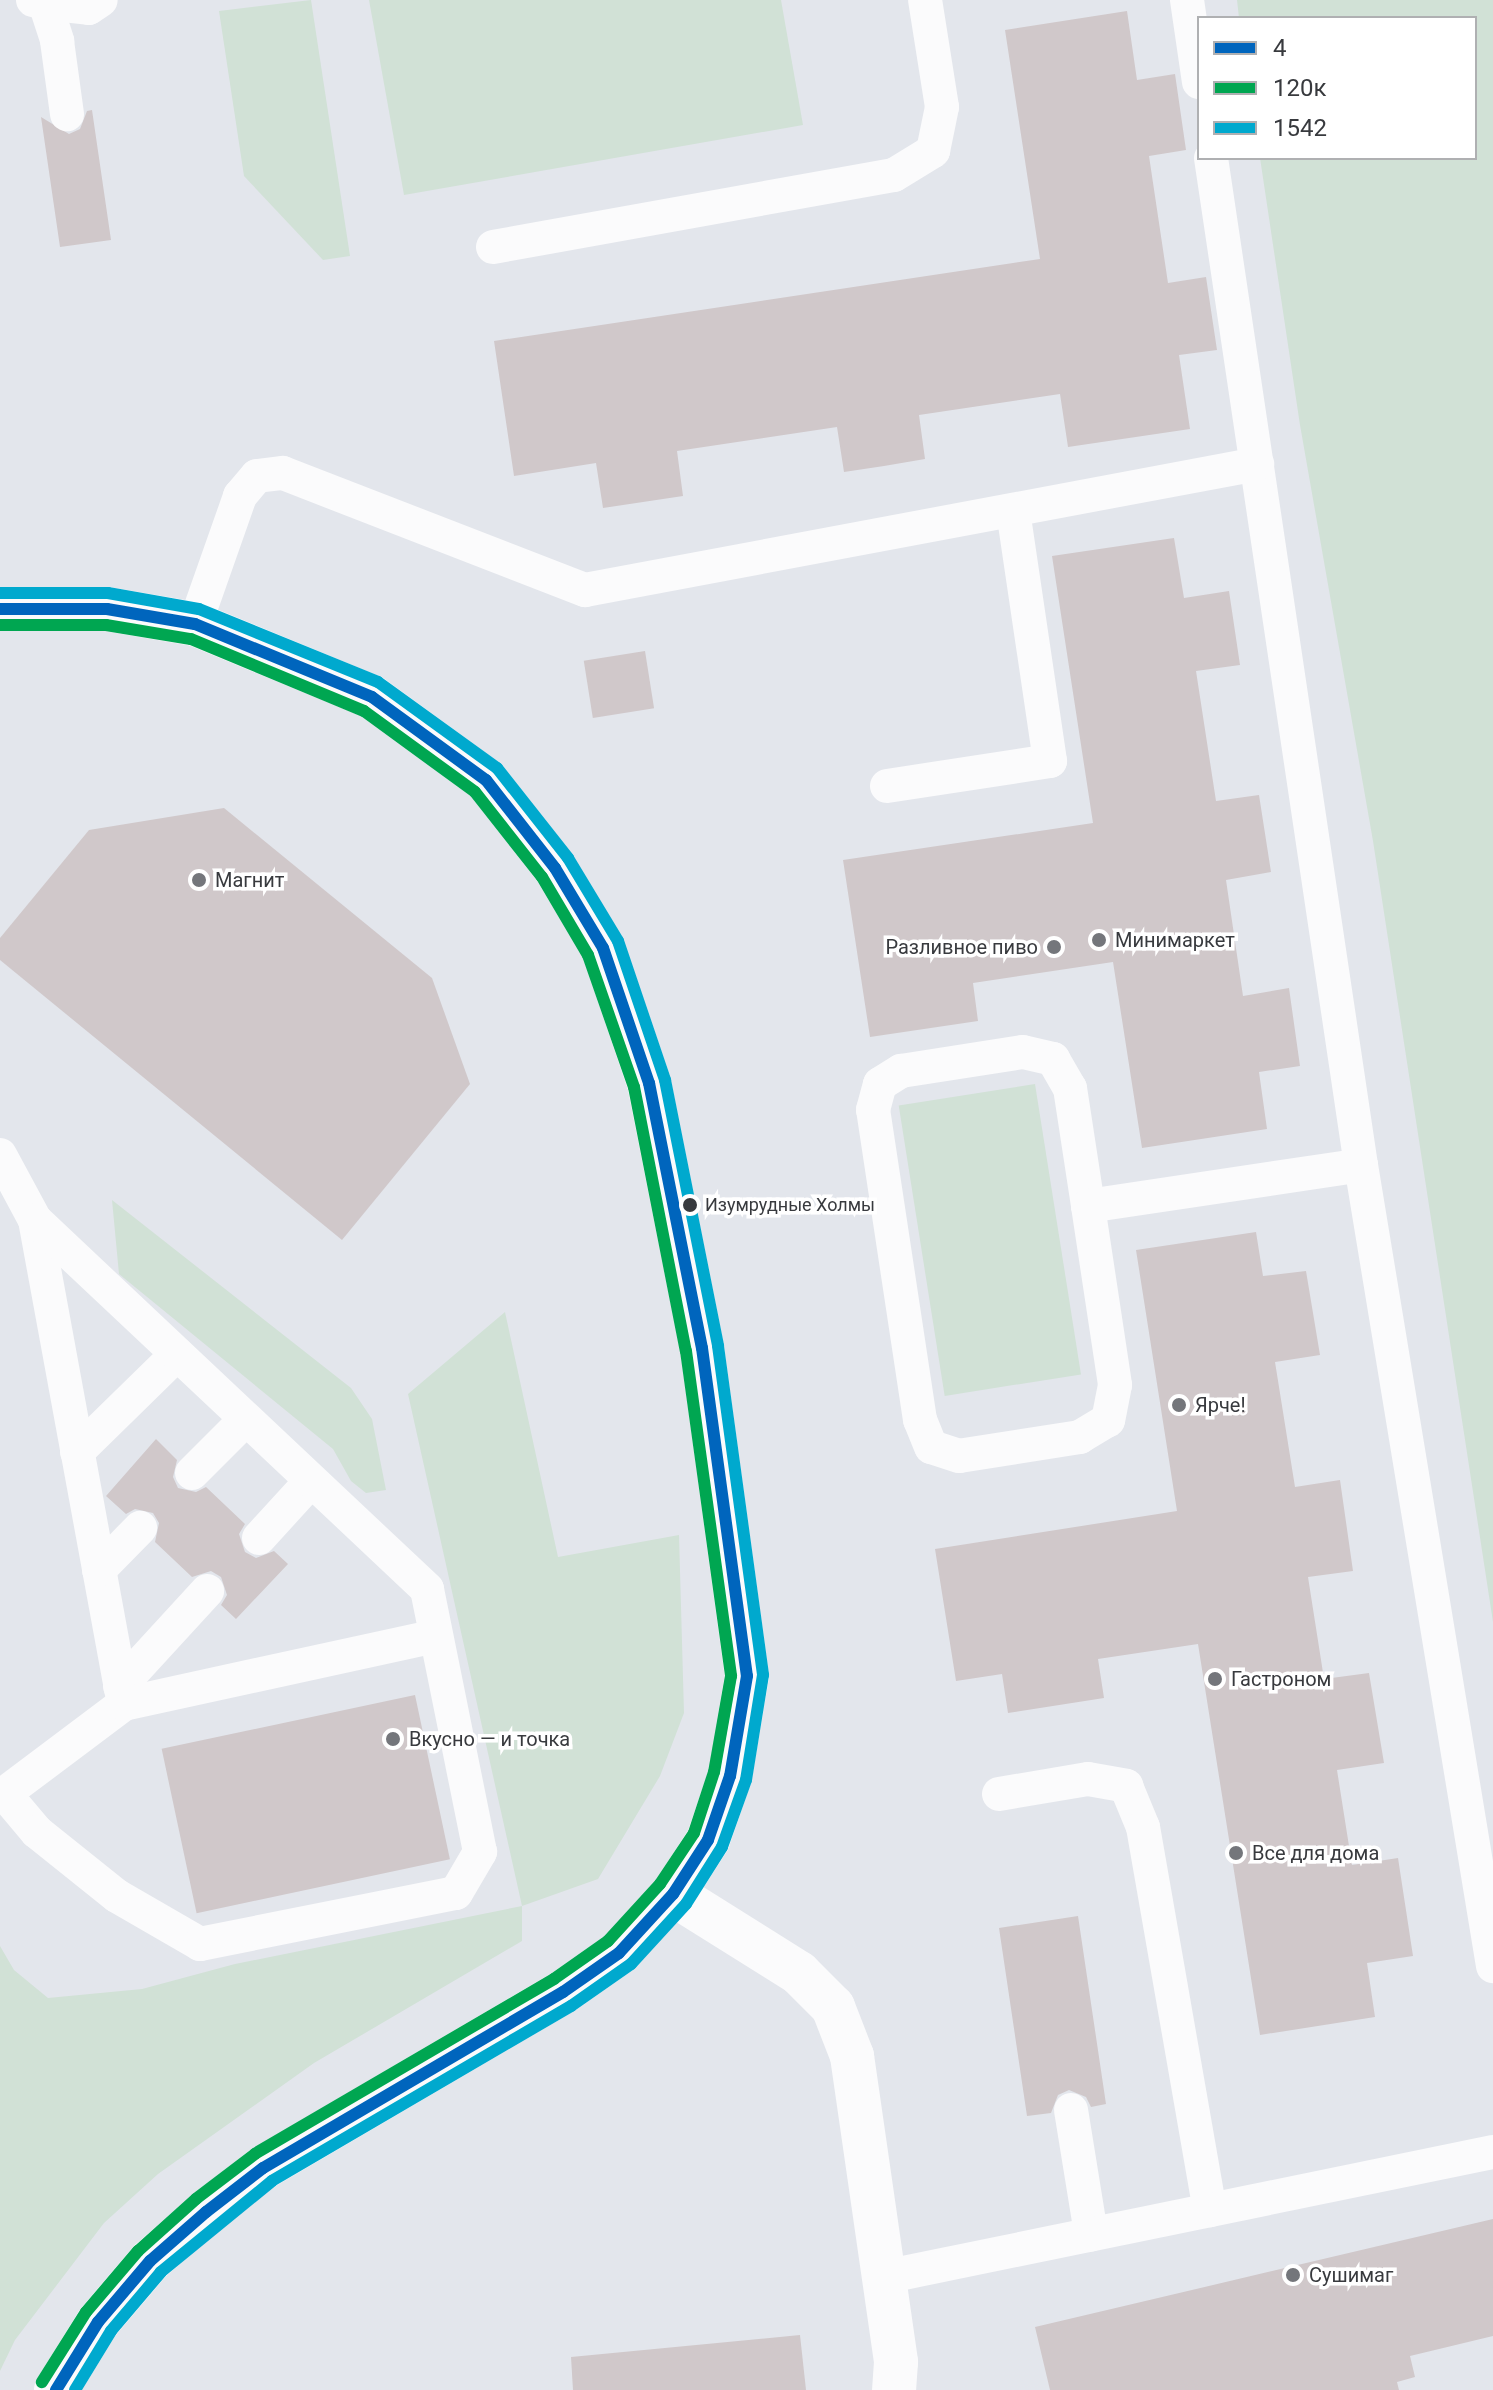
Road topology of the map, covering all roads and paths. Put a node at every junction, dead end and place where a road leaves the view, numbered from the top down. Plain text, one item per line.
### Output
1 (101, 0) edge
2 (925, 0) edge
3 (1187, 0) edge
4 (39, 2) edge
5 (1197, 68) edge
6 (67, 114) dead end
7 (1211, 160) edge
8 (493, 247) dead end
9 (1257, 464) junction
10 (1013, 511) junction
11 (0, 609) edge
12 (195, 624) junction
13 (887, 786) dead end
14 (0, 1155) edge
15 (1361, 1165) junction
16 (1088, 1206) junction
17 (35, 1220) junction
18 (177, 1354) junction
19 (246, 1419) junction
20 (77, 1452) junction
21 (192, 1473) dead end
22 (311, 1481) junction
23 (140, 1528) dead end
24 (259, 1538) dead end
25 (99, 1570) junction
26 (207, 1591) dead end
27 (435, 1636) junction
28 (122, 1695) junction
29 (999, 1794) dead end
30 (2, 1795) edge
31 (673, 1894) junction
32 (1493, 1966) edge
33 (1071, 2110) dead end
34 (1493, 2152) edge
35 (1210, 2210) junction
36 (1091, 2234) junction
37 (884, 2277) junction
38 (56, 2390) edge
39 (894, 2390) edge

1 - 4 lane
2 - 8 lane
3 - 5 lane
4 - 6 lane
7 - 9 lane
9 - 10 lane
9 - 15 lane
10 - 12 lane
10 - 13 lane
11 - 12 street
12 - 31 street
14 - 17 lane
15 - 16 lane
15 - 32 lane
16 - 16 lane
17 - 18 lane
17 - 20 lane
18 - 19 lane
18 - 20 lane
19 - 21 lane
19 - 22 lane
20 - 25 lane
22 - 24 lane
22 - 27 lane
23 - 25 lane
25 - 28 lane
26 - 28 lane
27 - 28 lane
27 - 30 lane
28 - 30 lane
29 - 35 lane
31 - 37 street
31 - 38 street
33 - 36 lane
34 - 35 lane
35 - 36 lane
36 - 37 lane
37 - 39 street

